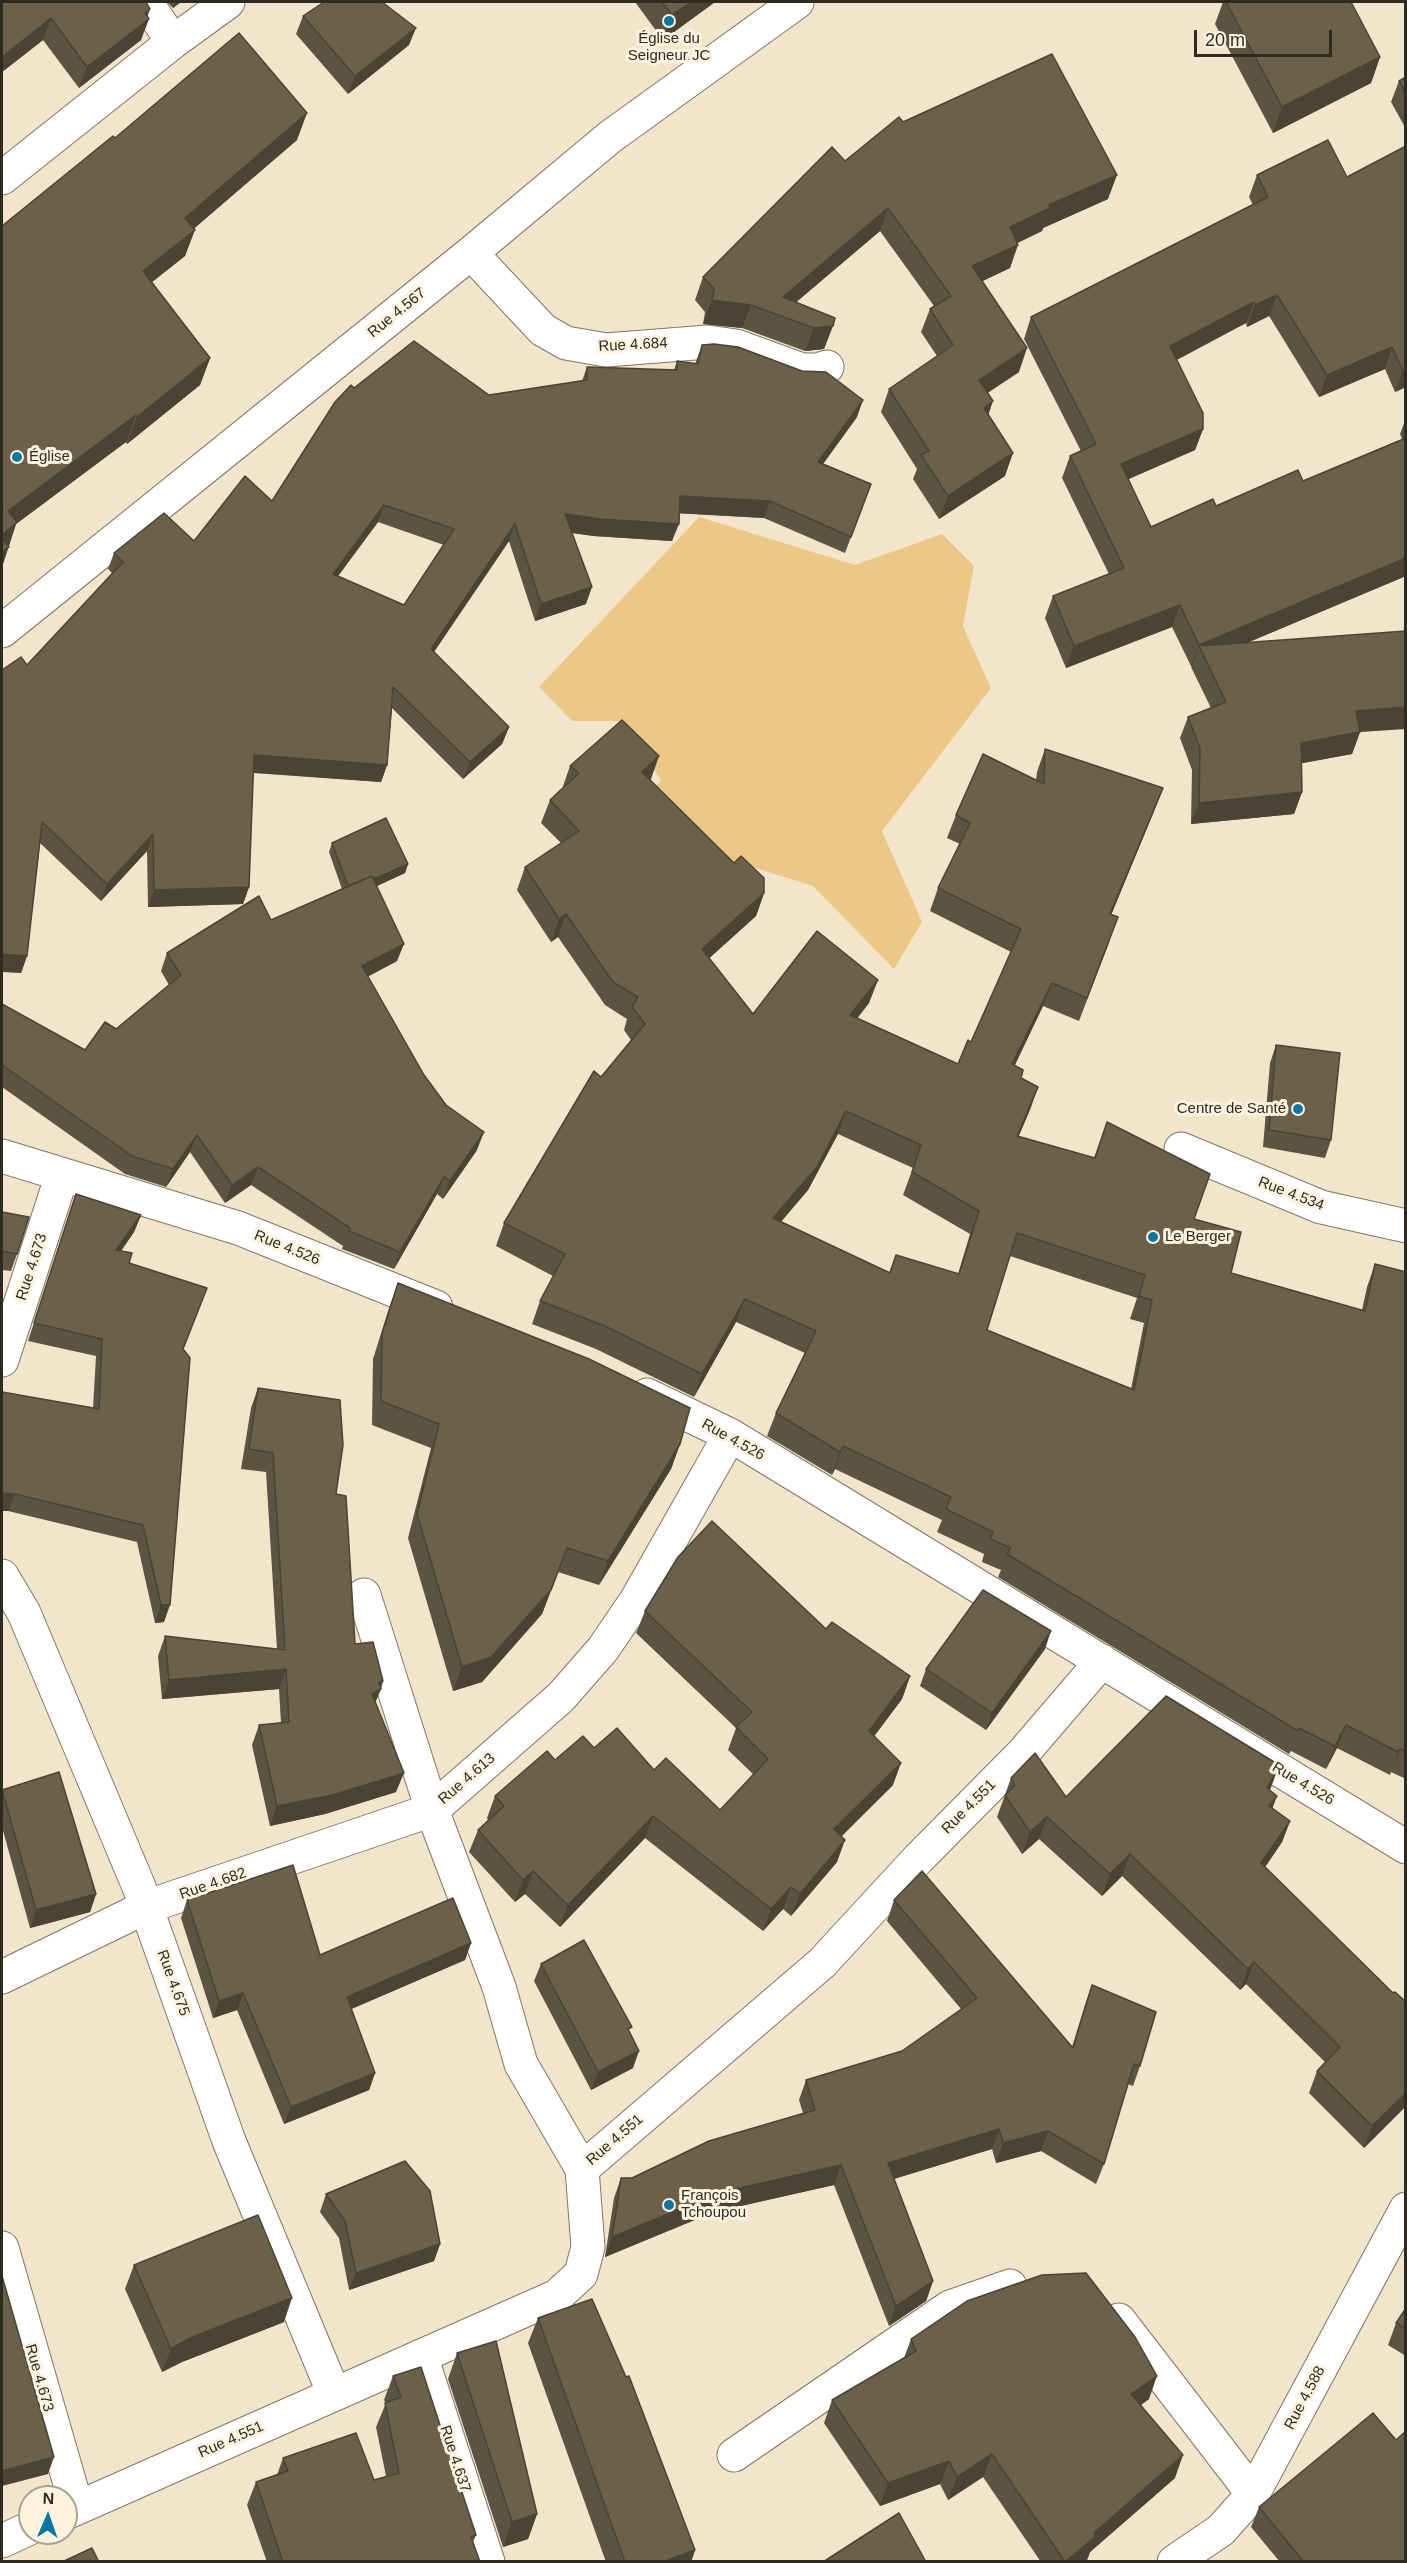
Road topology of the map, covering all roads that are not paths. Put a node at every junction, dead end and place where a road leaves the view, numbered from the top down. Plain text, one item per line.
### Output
1 (146, 2) edge
2 (228, 2) edge
3 (797, 2) edge
4 (173, 42) junction
5 (2, 178) edge
6 (471, 254) junction
7 (827, 367) dead end
8 (2, 632) edge
9 (1181, 1149) dead end
10 (2, 1156) edge
11 (62, 1175) junction
12 (1406, 1226) edge
13 (460, 1317) edge
14 (2, 1360) edge
15 (618, 1381) edge
16 (730, 1435) junction
17 (2, 1576) edge
18 (364, 1595) dead end
19 (1102, 1661) junction
20 (432, 1810) junction
21 (1406, 1847) edge
22 (146, 1907) junction
23 (2, 1977) edge
24 (582, 2169) junction
25 (1406, 2209) edge
26 (2, 2248) edge
27 (1042, 2279) edge
28 (1099, 2294) edge
29 (421, 2356) junction
30 (334, 2394) junction
31 (734, 2455) dead end
32 (65, 2485) edge
33 (1253, 2494) junction
34 (78, 2507) edge
35 (18, 2534) edge
36 (2, 2541) edge
37 (488, 2562) edge
38 (1174, 2562) edge

1 - 4 street
2 - 4 street
3 - 6 street, Rue 4.567
4 - 5 street
6 - 7 street, Rue 4.684
6 - 8 street, Rue 4.567
9 - 12 street, Rue 4.534
10 - 11 street, Rue 4.526
11 - 13 street, Rue 4.526
11 - 14 street, Rue 4.673
15 - 16 street, Rue 4.526
16 - 19 street, Rue 4.526
16 - 20 street, Rue 4.613
17 - 22 street, Rue 4.675
18 - 20 street
19 - 21 street, Rue 4.526
19 - 24 street, Rue 4.551
20 - 22 street, Rue 4.682
20 - 24 street, Rue 4.613
22 - 23 street, Rue 4.682
22 - 30 street, Rue 4.675
24 - 29 street, Rue 4.551
25 - 33 street, Rue 4.588
26 - 32 street, Rue 4.673
27 - 31 street
28 - 33 street
29 - 30 street, Rue 4.551
29 - 37 street, Rue 4.637
30 - 34 street, Rue 4.551
33 - 38 street, Rue 4.588
35 - 36 street

